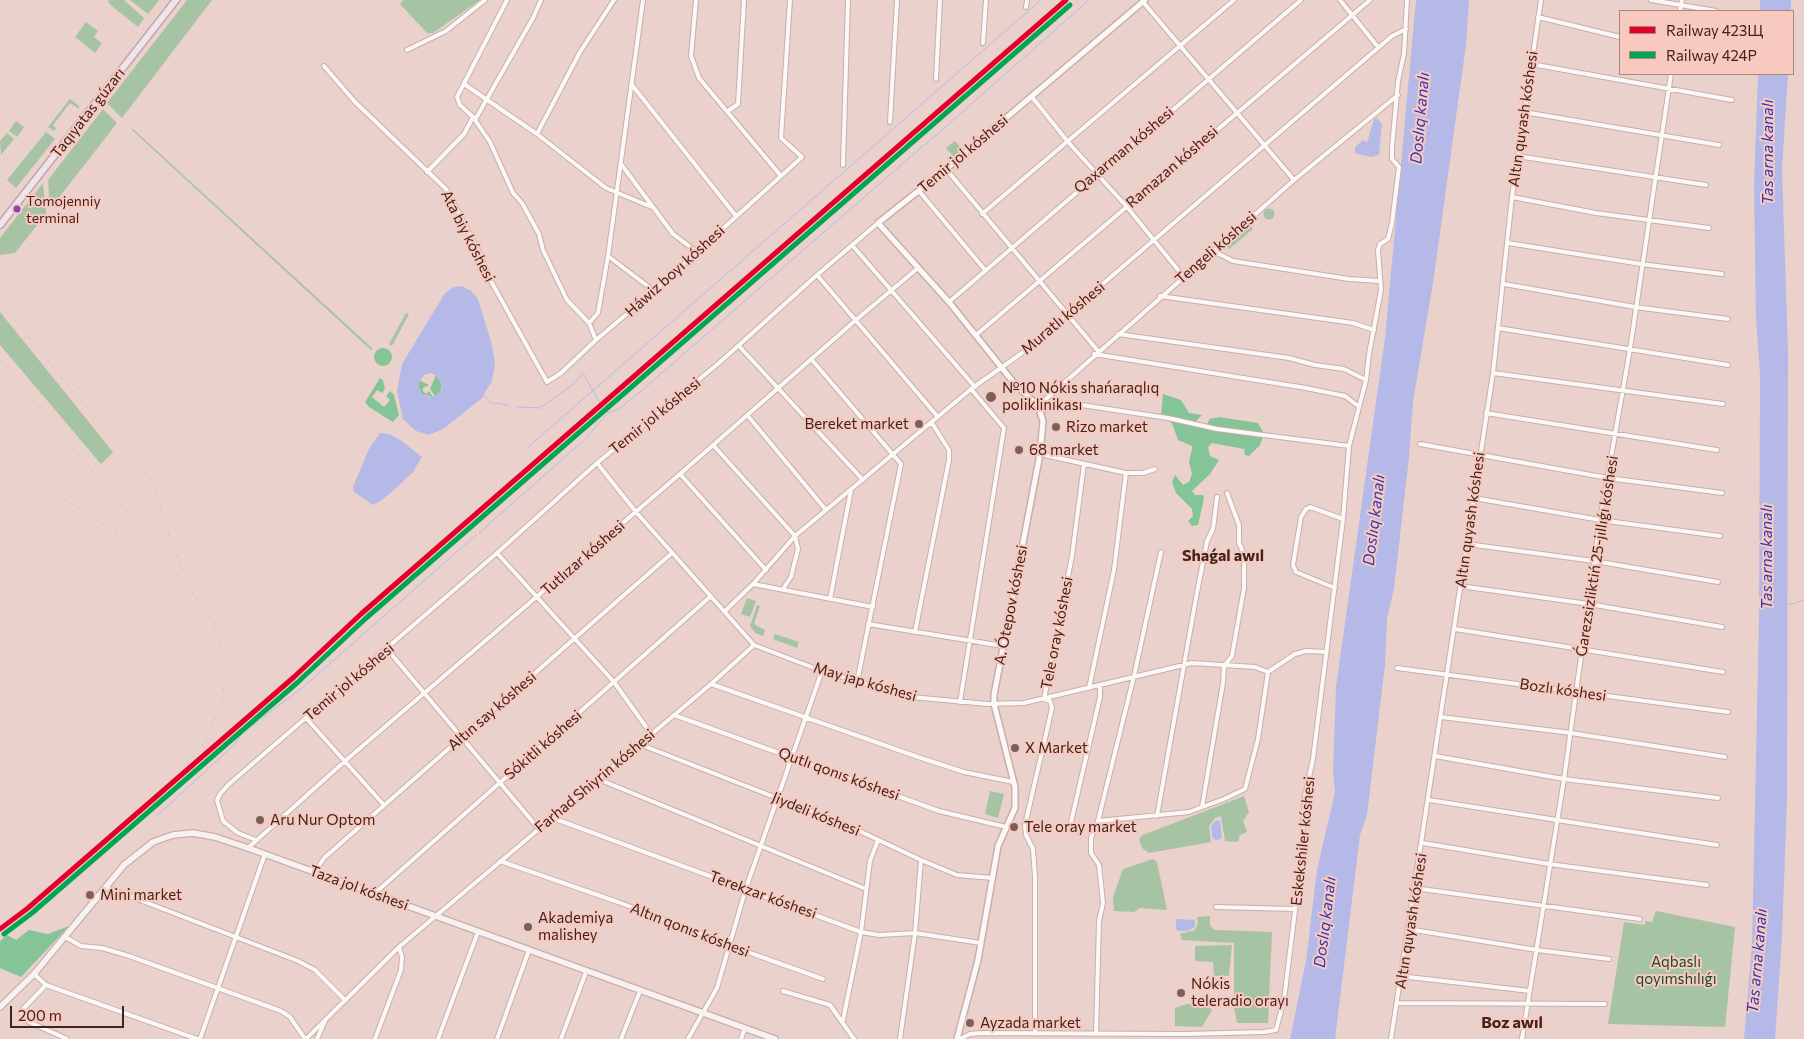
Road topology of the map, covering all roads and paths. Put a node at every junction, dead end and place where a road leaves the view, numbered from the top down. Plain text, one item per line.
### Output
1 (176, 0) edge
2 (485, 0) edge
3 (507, 0) edge
4 (541, 0) edge
5 (614, 0) edge
6 (643, 0) edge
7 (696, 0) edge
8 (744, 0) edge
9 (790, 0) edge
10 (848, 0) edge
11 (897, 0) edge
12 (940, 0) edge
13 (986, 0) edge
14 (1027, 0) edge
15 (1234, 0) edge
16 (1301, 0) edge
17 (1340, 0) edge
18 (1370, 0) edge
19 (1407, 0) edge
20 (1541, 0) edge
21 (1650, 0) edge
22 (1682, 0) edge
23 (1144, 1) edge
24 (1026, 7) dead end
25 (1680, 9) edge
26 (1698, 10) edge
27 (1352, 14) junction
28 (1538, 17) junction
29 (1406, 29) junction
30 (1619, 37) edge
31 (982, 43) dead end
32 (1180, 46) junction
33 (1378, 47) junction
34 (407, 50) dead end
35 (1531, 64) junction
36 (324, 66) dead end
37 (1671, 75) edge
38 (936, 79) dead end
39 (1209, 79) junction
40 (464, 84) junction
41 (632, 85) junction
42 (1669, 90) junction
43 (1398, 95) junction
44 (1032, 97) junction
45 (1732, 100) dead end
46 (488, 101) junction
47 (728, 111) junction
48 (1237, 111) junction
49 (1524, 112) junction
50 (474, 118) junction
51 (890, 122) dead end
52 (537, 134) junction
53 (1662, 137) junction
54 (1068, 142) junction
55 (1264, 144) junction
56 (1719, 145) dead end
57 (1517, 156) junction
58 (621, 163) junction
59 (844, 165) dead end
60 (946, 169) junction
61 (427, 172) junction
62 (1097, 174) junction
63 (781, 176) junction
64 (1656, 179) junction
65 (1294, 180) junction
66 (1706, 185) dead end
67 (616, 190) junction
68 (919, 192) junction
69 (1512, 196) junction
70 (1127, 206) junction
71 (654, 208) junction
72 (982, 214) junction
73 (736, 216) junction
74 (1649, 219) junction
75 (878, 223) junction
76 (0, 225) edge
77 (1709, 228) dead end
78 (1154, 240) junction
79 (1508, 243) junction
80 (852, 245) junction
81 (1012, 248) junction
82 (1213, 251) junction
83 (697, 252) junction
84 (608, 256) junction
85 (1642, 264) junction
86 (918, 268) junction
87 (985, 270) junction
88 (1722, 274) dead end
89 (817, 275) junction
90 (1183, 276) junction
91 (1380, 281) junction
92 (1040, 282) junction
93 (1504, 284) junction
94 (891, 290) junction
95 (654, 291) junction
96 (1160, 296) junction
97 (949, 302) junction
98 (1635, 307) junction
99 (1067, 315) junction
100 (856, 319) junction
101 (1728, 319) dead end
102 (589, 323) junction
103 (1498, 328) junction
104 (1374, 330) junction
105 (1118, 334) junction
106 (976, 335) junction
107 (596, 340) junction
108 (739, 346) junction
109 (1630, 349) junction
110 (1098, 351) junction
111 (1094, 354) junction
112 (812, 360) junction
113 (1728, 365) dead end
114 (1002, 368) junction
115 (1493, 373) junction
116 (1366, 380) junction
117 (547, 382) joint
118 (780, 388) junction
119 (973, 388) junction
120 (1623, 391) junction
121 (1723, 404) dead end
122 (1038, 406) junction
123 (1358, 406) junction
124 (1040, 412) junction
125 (1486, 413) junction
126 (748, 416) junction
127 (938, 417) junction
128 (932, 423) junction
129 (1616, 434) junction
130 (1420, 444) dead end
131 (714, 446) junction
132 (1349, 446) junction
133 (1717, 450) dead end
134 (894, 454) junction
135 (1040, 454) junction
136 (1480, 454) junction
137 (597, 463) junction
138 (1084, 464) junction
139 (1155, 469) dead end
140 (1126, 473) junction
141 (680, 474) junction
142 (1608, 478) junction
143 (863, 480) junction
144 (851, 490) junction
145 (1227, 493) dead end
146 (1722, 493) dead end
147 (1217, 497) dead end
148 (1474, 498) junction
149 (826, 510) junction
150 (636, 512) junction
151 (1344, 519) junction
152 (1600, 520) junction
153 (795, 536) junction
154 (1720, 536) dead end
155 (1467, 544) junction
156 (1161, 552) dead end
157 (497, 553) junction
158 (672, 553) junction
159 (1594, 561) junction
160 (766, 570) junction
161 (1718, 582) dead end
162 (753, 584) junction
163 (1460, 586) junction
164 (1335, 588) junction
165 (783, 589) junction
166 (711, 596) junction
167 (537, 598) junction
168 (830, 599) junction
169 (1589, 604) junction
170 (873, 607) junction
171 (725, 611) junction
172 (868, 624) junction
173 (1722, 627) dead end
174 (1455, 629) junction
175 (916, 632) junction
176 (574, 639) junction
177 (970, 642) junction
178 (754, 645) junction
179 (1003, 646) junction
180 (1583, 648) junction
181 (388, 649) junction
182 (1327, 652) junction
183 (1183, 665) junction
184 (1224, 666) junction
185 (1397, 668) dead end
186 (822, 670) junction
187 (1268, 672) junction
188 (1723, 672) dead end
189 (1448, 673) junction
190 (1134, 676) junction
191 (614, 682) junction
192 (857, 682) junction
193 (711, 684) junction
194 (1100, 686) junction
195 (1089, 688) junction
196 (1576, 692) junction
197 (424, 693) junction
198 (1044, 699) junction
199 (960, 702) junction
200 (994, 704) junction
201 (1728, 712) dead end
202 (674, 715) junction
203 (807, 717) junction
204 (1441, 717) junction
205 (306, 718) junction
206 (1571, 733) junction
207 (651, 734) junction
208 (462, 737) junction
209 (639, 744) junction
210 (1436, 756) junction
211 (1725, 756) dead end
212 (793, 758) junction
213 (345, 761) junction
214 (1564, 778) junction
215 (598, 779) junction
216 (1013, 782) junction
217 (500, 783) junction
218 (778, 798) junction
219 (1718, 798) dead end
220 (1429, 800) junction
221 (384, 805) junction
222 (1202, 807) junction
223 (1157, 816) junction
224 (550, 818) junction
225 (1556, 820) junction
226 (1098, 821) junction
227 (1071, 822) dead end
228 (1006, 827) junction
229 (538, 828) junction
230 (256, 840) junction
231 (878, 840) junction
232 (1423, 843) junction
233 (1717, 844) dead end
234 (761, 847) junction
235 (248, 848) junction
236 (265, 854) junction
237 (920, 860) junction
238 (500, 861) junction
239 (1549, 864) junction
240 (315, 872) junction
241 (993, 878) junction
242 (1707, 885) dead end
243 (106, 887) junction
244 (746, 888) junction
245 (1414, 888) junction
246 (866, 889) junction
247 (374, 894) junction
248 (1543, 906) junction
249 (1216, 907) dead end
250 (1295, 909) junction
251 (435, 916) junction
252 (1640, 919) dead end
253 (1408, 929) junction
254 (478, 932) junction
255 (861, 932) junction
256 (915, 933) junction
257 (237, 937) junction
258 (66, 938) junction
259 (981, 943) junction
260 (729, 945) junction
261 (399, 947) junction
262 (529, 950) junction
263 (1537, 950) junction
264 (1609, 959) dead end
265 (586, 972) junction
266 (34, 974) junction
267 (1400, 976) junction
268 (823, 978) dead end
269 (46, 985) junction
270 (218, 989) junction
271 (640, 991) junction
272 (783, 991) dead end
273 (1530, 991) junction
274 (345, 1000) junction
275 (1398, 1003) junction
276 (1528, 1004) junction
277 (1605, 1004) dead end
278 (0, 1007) edge
279 (704, 1014) junction
280 (326, 1019) junction
281 (843, 1020) junction
282 (745, 1028) junction
283 (1034, 1034) junction
284 (1096, 1034) junction
285 (67, 1039) edge
286 (199, 1039) edge
287 (305, 1039) edge
288 (317, 1039) edge
289 (375, 1039) edge
290 (438, 1039) edge
291 (496, 1039) edge
292 (561, 1039) edge
293 (621, 1039) edge
294 (688, 1039) edge
295 (741, 1039) edge
296 (776, 1039) edge
297 (854, 1039) edge
298 (900, 1039) edge
299 (960, 1039) edge
300 (1391, 1039) edge
301 (1522, 1039) edge

1 - 76 highway, Taqıyatas gúzarı
2 - 34 street
3 - 40 street
4 - 46 street
5 - 52 street
6 - 41 street
7 - 47 street
8 - 47 street
9 - 63 street, Háwiz boyı kóshesi
10 - 59 street
11 - 51 street
12 - 38 street
13 - 31 street
14 - 24 street
15 - 32 street
16 - 39 street, Qaxarman kóshesi
17 - 27 street
18 - 27 street, Ramazan kóshesi
19 - 29 street, Eskekshiler kóshesi
20 - 28 street, Altın quyash kóshesi
21 - 25 street
22 - 25 street
23 - 32 street
23 - 44 street, Temir jol kóshesi
25 - 26 street
27 - 33 street
27 - 48 street, Ramazan kóshesi
28 - 30 street
28 - 35 street, Altın quyash kóshesi
29 - 33 street, Muratlı kóshesi
29 - 43 street, Eskekshiler kóshesi
32 - 39 street
32 - 54 street
33 - 55 street, Muratlı kóshesi
35 - 42 street
35 - 49 street, Altın quyash kóshesi
36 - 61 street, Ata biy kóshesi
37 - 42 street, Ǵarezsizliktiń 25-jıllıǵı kóshesi
39 - 48 street
39 - 62 street, Qaxarman kóshesi
40 - 46 street
40 - 50 street
41 - 58 street
41 - 73 street
42 - 45 street
42 - 53 street, Ǵarezsizliktiń 25-jıllıǵı kóshesi
43 - 65 street, Tengeli kóshesi
43 - 91 street, Eskekshiler kóshesi
44 - 54 street
44 - 60 street, Temir jol kóshesi
46 - 50 street
46 - 52 street
47 - 63 street
48 - 55 street
48 - 70 street, Ramazan kóshesi
49 - 53 street
49 - 57 street, Altın quyash kóshesi
50 - 61 street
50 - 102 street
52 - 67 street
53 - 56 street
53 - 64 street, Ǵarezsizliktiń 25-jıllıǵı kóshesi
54 - 62 street
54 - 72 street
55 - 65 street
55 - 78 street, Muratlı kóshesi
57 - 64 street
57 - 69 street, Altın quyash kóshesi
58 - 67 street
58 - 71 street
60 - 68 street, Temir jol kóshesi
60 - 72 street
61 - 117 street, Ata biy kóshesi
62 - 70 street
62 - 81 street, Qaxarman kóshesi
63 - 73 street, Háwiz boyı kóshesi
64 - 66 street
64 - 74 street, Ǵarezsizliktiń 25-jıllıǵı kóshesi
65 - 82 street, Tengeli kóshesi
67 - 71 street
67 - 84 street
68 - 75 street, Temir jol kóshesi
68 - 87 street
69 - 74 street
69 - 79 street, Altın quyash kóshesi
70 - 78 street
70 - 92 street, Ramazan kóshesi
71 - 83 street
72 - 81 street
73 - 83 street, Háwiz boyı kóshesi
74 - 77 street
74 - 85 street, Ǵarezsizliktiń 25-jıllıǵı kóshesi
75 - 80 street, Temir jol kóshesi
75 - 86 street, A. Ótepov kóshesi
78 - 90 street
78 - 99 street, Muratlı kóshesi
79 - 85 street
79 - 93 street, Altın quyash kóshesi
80 - 89 street, Temir jol kóshesi
80 - 94 street
81 - 87 street, Qaxarman kóshesi
81 - 92 street
82 - 90 street, Tengeli kóshesi
82 - 91 street
83 - 95 street, Háwiz boyı kóshesi
84 - 95 street
84 - 102 street
85 - 88 street
85 - 98 street, Ǵarezsizliktiń 25-jıllıǵı kóshesi
86 - 94 street, Tutlızar kóshesi
86 - 97 street, A. Ótepov kóshesi
87 - 97 street, Qaxarman kóshesi
89 - 100 street
89 - 108 street, Temir jol kóshesi
90 - 96 street, Tengeli kóshesi
91 - 104 street, Eskekshiler kóshesi
92 - 99 street
92 - 106 street, Ramazan kóshesi
93 - 98 street
93 - 103 street, Altın quyash kóshesi
94 - 100 street, Tutlızar kóshesi
94 - 119 street
95 - 107 street, Háwiz boyı kóshesi
96 - 104 street
96 - 105 street, Tengeli kóshesi
97 - 106 street, A. Ótepov kóshesi
98 - 101 street
98 - 109 street, Ǵarezsizliktiń 25-jıllıǵı kóshesi
99 - 110 street
99 - 114 street, Muratlı kóshesi
100 - 112 street, Tutlızar kóshesi
100 - 127 street
102 - 107 street
103 - 109 street
103 - 115 street, Altın quyash kóshesi
104 - 116 street, Eskekshiler kóshesi
105 - 110 street, Tengeli kóshesi
105 - 116 street
106 - 114 street, A. Ótepov kóshesi
107 - 117 street, Háwiz boyı kóshesi
108 - 118 street
108 - 137 street, Temir jol kóshesi
109 - 113 street
109 - 120 street, Ǵarezsizliktiń 25-jıllıǵı kóshesi
110 - 111 street, Tengeli kóshesi
111 - 122 street, Tengeli kóshesi
111 - 123 street
112 - 118 street, Tutlızar kóshesi
112 - 134 street
114 - 119 street, Muratlı kóshesi
114 - 122 street, A. Ótepov kóshesi
115 - 120 street
115 - 125 street, Altın quyash kóshesi
116 - 123 street, Eskekshiler kóshesi
118 - 126 street, Tutlızar kóshesi
118 - 143 street
119 - 127 street, Muratlı kóshesi
119 - 177 street
120 - 121 street
120 - 129 street, Ǵarezsizliktiń 25-jıllıǵı kóshesi
122 - 124 street, A. Ótepov kóshesi
123 - 132 street, Eskekshiler kóshesi
124 - 132 street
124 - 135 street, A. Ótepov kóshesi
125 - 129 street
125 - 136 street, Altın quyash kóshesi
126 - 131 street, Tutlızar kóshesi
126 - 149 street
127 - 128 street, Muratlı kóshesi
128 - 134 street, Muratlı kóshesi
128 - 175 street
129 - 133 street
129 - 142 street, Ǵarezsizliktiń 25-jıllıǵı kóshesi
130 - 136 street
131 - 141 street, Tutlızar kóshesi
131 - 153 street
132 - 151 street, Eskekshiler kóshesi
134 - 143 street, Muratlı kóshesi
134 - 170 street
135 - 138 street
135 - 179 street, A. Ótepov kóshesi
136 - 142 street
136 - 148 street, Altın quyash kóshesi
137 - 150 street, May jap kóshesi
137 - 157 street, Temir jol kóshesi
138 - 140 street
138 - 198 street, Tele oray kóshesi
139 - 140 street
140 - 195 street
141 - 150 street, Tutlızar kóshesi
141 - 160 street
142 - 146 street
142 - 152 street, Ǵarezsizliktiń 25-jıllıǵı kóshesi
143 - 144 street, Muratlı kóshesi
144 - 149 street, Muratlı kóshesi
144 - 168 street
145 - 184 street
147 - 183 street
148 - 152 street
148 - 155 street, Altın quyash kóshesi
149 - 153 street, Muratlı kóshesi
150 - 158 street, May jap kóshesi
150 - 167 street, Tutlızar kóshesi
151 - 164 street, Eskekshiler kóshesi
151 - 164 street
152 - 154 street
152 - 159 street, Ǵarezsizliktiń 25-jıllıǵı kóshesi
153 - 160 street, Muratlı kóshesi
153 - 165 street
155 - 159 street
155 - 163 street, Altın quyash kóshesi
156 - 190 street
157 - 167 street
157 - 181 street, Temir jol kóshesi
158 - 166 street, May jap kóshesi
158 - 176 street, Altın say kóshesi
159 - 161 street
159 - 169 street, Ǵarezsizliktiń 25-jıllıǵı kóshesi
160 - 162 street, Muratlı kóshesi
162 - 165 street
162 - 171 street, Muratlı kóshesi
163 - 169 street
163 - 174 street, Altın quyash kóshesi
164 - 182 street, Eskekshiler kóshesi
165 - 168 street
166 - 171 street, May jap kóshesi
166 - 191 street, Sókitli kóshesi
167 - 176 street
167 - 197 street, Tutlızar kóshesi
168 - 170 street
169 - 173 street
169 - 180 street, Ǵarezsizliktiń 25-jıllıǵı kóshesi
170 - 172 street
171 - 178 street, May jap kóshesi
172 - 175 street
172 - 192 street
174 - 180 street
174 - 189 street, Altın quyash kóshesi
175 - 177 street
176 - 191 street
176 - 208 street, Altın say kóshesi
177 - 179 street
177 - 199 street
178 - 186 street, May jap kóshesi
178 - 193 street, Farhad Shiyrin kóshesi
179 - 200 street, A. Ótepov kóshesi
180 - 188 street
180 - 196 street, Ǵarezsizliktiń 25-jıllıǵı kóshesi
181 - 197 street
181 - 205 street, Temir jol kóshesi
182 - 187 street
182 - 250 street, Eskekshiler kóshesi
183 - 184 street, May jap kóshesi
183 - 190 street, May jap kóshesi
183 - 223 street
184 - 187 street, May jap kóshesi
184 - 222 street
185 - 189 street, Bozlı kóshesi
186 - 192 street, May jap kóshesi
186 - 203 street
187 - 222 street
189 - 196 street, Bozlı kóshesi
189 - 204 street, Altın quyash kóshesi
190 - 194 street, May jap kóshesi
190 - 226 street
191 - 207 street
191 - 217 street, Sókitli kóshesi
192 - 199 street, May jap kóshesi
193 - 202 street, Farhad Shiyrin kóshesi
193 - 203 street
194 - 195 street, May jap kóshesi
194 - 227 street
195 - 198 street, May jap kóshesi
196 - 201 street, Bozlı kóshesi
196 - 206 street, Ǵarezsizliktiń 25-jıllıǵı kóshesi
197 - 208 street
197 - 213 street, Tutlızar kóshesi
198 - 200 street, May jap kóshesi
198 - 283 street, Tele oray kóshesi
199 - 200 street, May jap kóshesi
200 - 216 street, A. Ótepov kóshesi
202 - 207 street, Farhad Shiyrin kóshesi
202 - 212 street, Qutlı qonıs kóshesi
203 - 212 street
203 - 216 street
204 - 206 street
204 - 210 street, Altın quyash kóshesi
205 - 213 street
205 - 230 street, Temir jol kóshesi
206 - 211 street
206 - 214 street, Ǵarezsizliktiń 25-jıllıǵı kóshesi
207 - 209 street, Farhad Shiyrin kóshesi
208 - 217 street
208 - 221 street, Altın say kóshesi
209 - 215 street, Farhad Shiyrin kóshesi
209 - 218 street, Jiydeli kóshesi
210 - 214 street
210 - 220 street, Altın quyash kóshesi
212 - 218 street
212 - 228 street, Qutlı qonıs kóshesi
213 - 221 street
213 - 230 street, Tutlızar kóshesi
214 - 219 street
214 - 225 street, Ǵarezsizliktiń 25-jıllıǵı kóshesi
215 - 224 street, Farhad Shiyrin kóshesi
215 - 234 street
216 - 228 street, A. Ótepov kóshesi
217 - 229 street
217 - 247 street, Sókitli kóshesi
218 - 231 street, Jiydeli kóshesi
218 - 234 street
220 - 225 street
220 - 232 street, Altın quyash kóshesi
221 - 240 street, Altın say kóshesi
222 - 223 street
223 - 226 street
224 - 229 street, Farhad Shiyrin kóshesi
224 - 244 street, Terekzar kóshesi
225 - 233 street
225 - 239 street, Ǵarezsizliktiń 25-jıllıǵı kóshesi
226 - 284 street
228 - 241 street, A. Ótepov kóshesi
229 - 238 street, Farhad Shiyrin kóshesi
230 - 235 street, Tutlızar kóshesi
231 - 237 street, Jiydeli kóshesi
231 - 246 street
232 - 239 street
232 - 245 street, Altın quyash kóshesi
234 - 244 street
234 - 246 street
235 - 236 main road, Taza jol kóshesi
235 - 243 main road, Taza jol kóshesi
236 - 240 main road, Taza jol kóshesi
236 - 257 street
237 - 241 street, Jiydeli kóshesi
237 - 256 street
238 - 251 street, Farhad Shiyrin kóshesi
238 - 260 street, Altın qonıs kóshesi
239 - 242 street
239 - 248 street, Ǵarezsizliktiń 25-jıllıǵı kóshesi
240 - 247 main road, Taza jol kóshesi
241 - 259 street, A. Ótepov kóshesi
243 - 257 street
243 - 258 main road, Taza jol kóshesi
244 - 255 street, Terekzar kóshesi
244 - 260 street
245 - 248 street
245 - 253 street, Altın quyash kóshesi
246 - 255 street
247 - 251 main road, Taza jol kóshesi
248 - 252 street
248 - 263 street, Ǵarezsizliktiń 25-jıllıǵı kóshesi
249 - 250 street
250 - 284 street, Eskekshiler kóshesi
251 - 254 main road, Taza jol kóshesi
251 - 261 street, Farhad Shiyrin kóshesi
253 - 263 street
253 - 267 street, Altın quyash kóshesi
254 - 262 main road, Taza jol kóshesi
254 - 290 street
255 - 256 street, Terekzar kóshesi
255 - 281 street
256 - 259 street, Terekzar kóshesi
256 - 298 street
257 - 270 street
257 - 274 street
258 - 266 main road, Taza jol kóshesi
258 - 270 street
259 - 299 street, A. Ótepov kóshesi
260 - 268 street, Altın qonıs kóshesi
260 - 279 street
261 - 274 street, Farhad Shiyrin kóshesi
261 - 289 street
262 - 265 main road, Taza jol kóshesi
262 - 291 street
263 - 264 street
263 - 273 street, Ǵarezsizliktiń 25-jıllıǵı kóshesi
265 - 271 main road, Taza jol kóshesi
265 - 292 street
266 - 269 street
266 - 278 main road, Taza jol kóshesi
267 - 273 street
267 - 275 street, Altın quyash kóshesi
269 - 285 street
269 - 286 street
270 - 286 street
270 - 287 street
271 - 279 main road, Taza jol kóshesi
271 - 293 street
272 - 281 street
273 - 276 street, Ǵarezsizliktiń 25-jıllıǵı kóshesi
274 - 280 street, Farhad Shiyrin kóshesi
275 - 276 street
275 - 300 street, Altın quyash kóshesi
276 - 277 street
276 - 301 street, Ǵarezsizliktiń 25-jıllıǵı kóshesi
279 - 282 main road, Taza jol kóshesi
279 - 294 street
280 - 287 street, Farhad Shiyrin kóshesi
280 - 288 street
281 - 297 street
282 - 295 street
282 - 296 main road, Taza jol kóshesi
283 - 284 street
283 - 299 street

